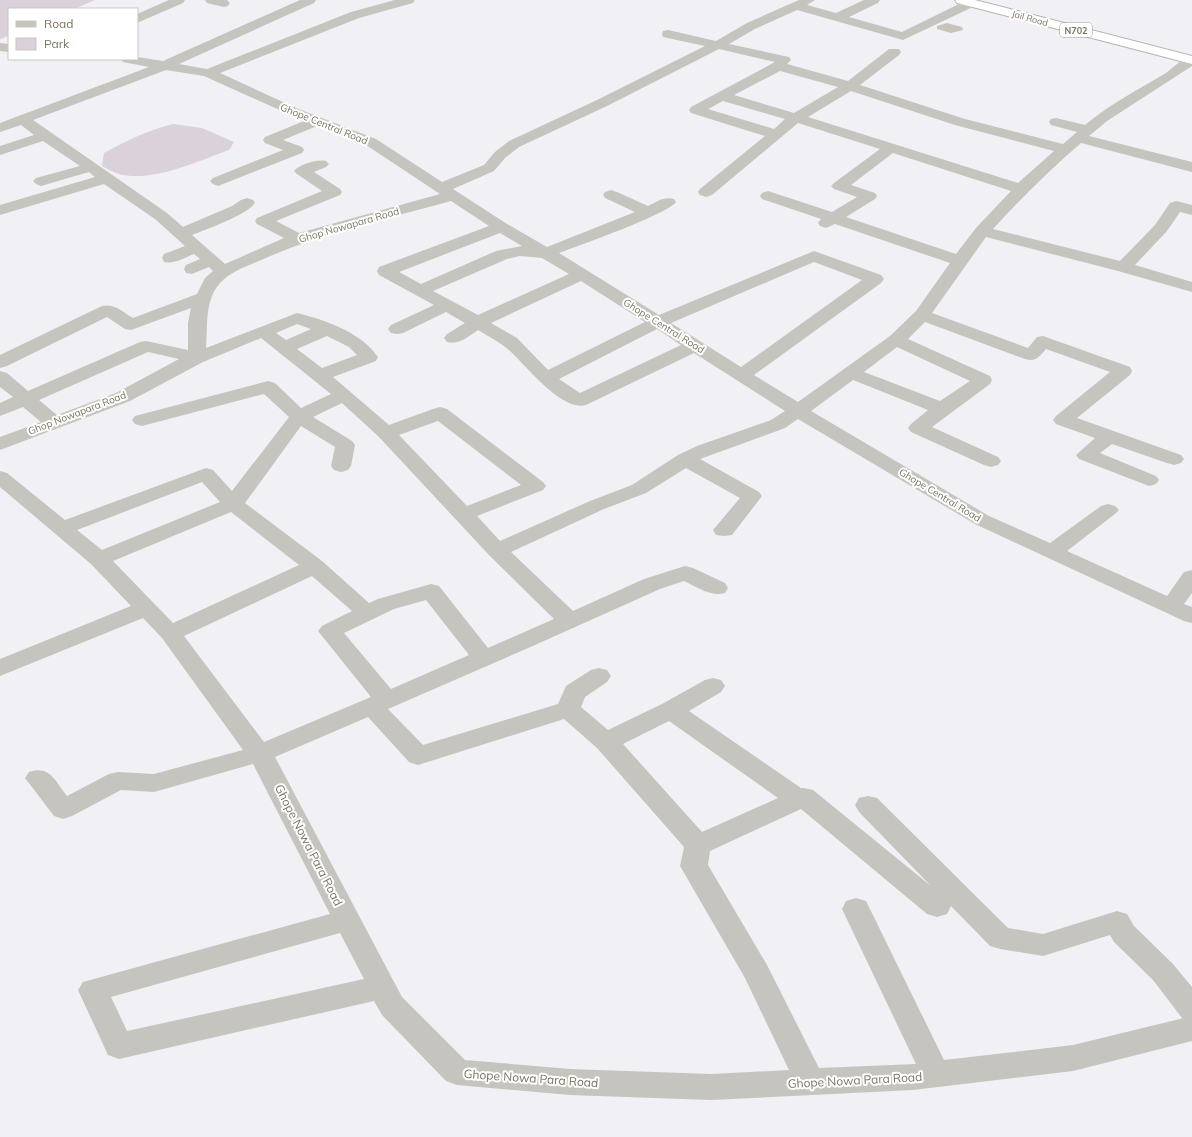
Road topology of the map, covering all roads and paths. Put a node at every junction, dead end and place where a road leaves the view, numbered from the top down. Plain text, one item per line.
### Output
1 (179, 0) edge
2 (211, 0) edge
3 (310, 0) edge
4 (409, 0) edge
5 (809, 0) edge
6 (874, 0) edge
7 (966, 1) edge
8 (224, 3) dead end
9 (796, 6) junction
10 (837, 18) junction
11 (138, 19) edge
12 (932, 22) junction
13 (953, 28) dead end
14 (668, 34) dead end
15 (717, 45) junction
16 (894, 52) dead end
17 (134, 60) edge
18 (1192, 60) edge
19 (166, 65) junction
20 (778, 66) junction
21 (208, 73) junction
22 (850, 86) junction
23 (722, 96) junction
24 (796, 118) junction
25 (24, 120) junction
26 (314, 122) dead end
27 (1056, 122) dead end
28 (0, 128) edge
29 (775, 134) junction
30 (45, 136) junction
31 (1078, 139) junction
32 (891, 148) junction
33 (0, 152) edge
34 (321, 164) dead end
35 (92, 167) junction
36 (1192, 167) edge
37 (106, 179) junction
38 (218, 180) dead end
39 (42, 181) dead end
40 (1021, 189) junction
41 (446, 192) junction
42 (706, 192) dead end
43 (611, 195) dead end
44 (768, 196) dead end
45 (668, 202) dead end
46 (308, 203) junction
47 (244, 208) junction
48 (0, 210) edge
49 (1192, 210) edge
50 (648, 212) junction
51 (834, 218) junction
52 (269, 219) junction
53 (501, 227) junction
54 (819, 227) dead end
55 (982, 232) junction
56 (181, 234) junction
57 (298, 239) junction
58 (196, 247) junction
59 (545, 253) junction
60 (170, 258) dead end
61 (959, 261) junction
62 (217, 265) junction
63 (1124, 267) junction
64 (192, 269) dead end
65 (582, 274) junction
66 (1192, 287) edge
67 (420, 290) junction
68 (204, 297) junction
69 (447, 304) junction
70 (922, 315) junction
71 (478, 322) junction
72 (658, 322) junction
73 (327, 329) junction
74 (397, 329) dead end
75 (263, 331) junction
76 (453, 338) dead end
77 (896, 340) junction
78 (695, 345) junction
79 (284, 348) junction
80 (196, 358) junction
81 (0, 362) edge
82 (851, 373) junction
83 (741, 374) junction
84 (319, 376) junction
85 (0, 377) edge
86 (546, 378) junction
87 (344, 395) junction
88 (25, 398) junction
89 (942, 409) junction
90 (0, 410) edge
91 (798, 411) junction
92 (300, 416) junction
93 (142, 420) dead end
94 (53, 422) junction
95 (386, 434) junction
96 (1109, 436) junction
97 (0, 444) edge
98 (685, 459) junction
99 (1174, 459) dead end
100 (991, 461) dead end
101 (341, 466) dead end
102 (0, 477) edge
103 (1149, 480) dead end
104 (233, 504) junction
105 (1108, 510) dead end
106 (464, 514) junction
107 (64, 528) junction
108 (724, 530) dead end
109 (497, 550) junction
110 (1051, 552) junction
111 (99, 559) junction
112 (314, 566) junction
113 (1192, 576) edge
114 (717, 588) dead end
115 (1171, 606) junction
116 (146, 608) junction
117 (367, 613) junction
118 (1192, 616) edge
119 (570, 621) junction
120 (170, 633) junction
121 (484, 658) junction
122 (0, 668) edge
123 (599, 676) dead end
124 (713, 686) dead end
125 (379, 703) junction
126 (568, 709) junction
127 (671, 710) junction
128 (606, 742) junction
129 (259, 754) junction
130 (38, 778) dead end
131 (799, 800) junction
132 (868, 806) dead end
133 (698, 845) junction
134 (937, 906) dead end
135 (856, 908) dead end
136 (348, 920) junction
137 (382, 987) junction
138 (1192, 1009) edge
139 (1192, 1029) edge
140 (936, 1075) junction
141 (810, 1082) junction

1 - 11 street
2 - 8 street
3 - 19 street
4 - 21 street
5 - 9 street, Ghop Nowapara Road
6 - 10 street
7 - 12 street
7 - 18 highway, Jail Road / N702
9 - 10 street
9 - 15 street, Ghop Nowapara Road
10 - 12 street
12 - 13 street
14 - 15 street
15 - 20 street
15 - 41 street, Ghop Nowapara Road
16 - 22 street
17 - 19 street, Ghope Central Road
18 - 31 street
19 - 21 street, Ghope Central Road
19 - 25 street
20 - 22 street
20 - 23 street
21 - 41 street, Ghope Central Road
22 - 24 street
22 - 31 street
23 - 24 street
23 - 29 street
24 - 29 street
24 - 32 street
25 - 28 street
25 - 30 street
26 - 38 street
27 - 31 street
29 - 42 street
30 - 33 street
30 - 35 street
31 - 36 street
31 - 40 street
32 - 40 street
32 - 51 street
34 - 46 street
35 - 37 street
35 - 39 street
37 - 48 street
37 - 56 street
40 - 55 street
41 - 53 street, Ghope Central Road
41 - 57 street, Ghop Nowapara Road
43 - 50 street
44 - 51 street
45 - 50 street
46 - 47 street
46 - 52 street
47 - 52 street
47 - 56 street
49 - 63 street
50 - 59 street
51 - 54 street
51 - 61 street
52 - 57 street
53 - 59 street, Ghope Central Road
53 - 67 street
55 - 61 street
55 - 63 street
56 - 58 street
57 - 62 street, Ghop Nowapara Road
58 - 60 street
58 - 62 street
59 - 65 street, Ghope Central Road
59 - 67 street
61 - 70 street
62 - 64 street
62 - 68 street, Ghop Nowapara Road
63 - 66 street
65 - 71 street
65 - 72 street, Ghope Central Road
67 - 69 street
68 - 80 street, Ghop Nowapara Road
68 - 81 street
69 - 71 street
69 - 74 street
70 - 77 street
70 - 96 street
71 - 76 street
71 - 86 street
72 - 78 street, Ghope Central Road
72 - 83 street
72 - 86 street
73 - 75 street
73 - 79 street
73 - 84 street
75 - 79 street
75 - 80 street
77 - 82 street
77 - 89 street
78 - 83 street, Ghope Central Road
78 - 86 street
79 - 84 street
80 - 88 street
80 - 94 street, Ghop Nowapara Road
82 - 89 street
82 - 91 street
83 - 91 street, Ghope Central Road
84 - 87 street
85 - 88 street
87 - 92 street
87 - 95 street
88 - 90 street
88 - 94 street
89 - 100 street
91 - 98 street
91 - 110 street, Ghope Central Road
92 - 93 street
92 - 101 street
92 - 104 street
94 - 97 street, Ghop Nowapara Road
95 - 106 street
95 - 106 street
96 - 99 street
96 - 103 street
98 - 108 street
98 - 109 street
102 - 107 street, Ghope Nowa Para Road
104 - 107 street
104 - 111 street
104 - 112 street
105 - 110 street
106 - 109 street
107 - 111 street, Ghope Nowa Para Road
109 - 119 street
110 - 115 street, Ghope Central Road
111 - 116 street, Ghope Nowa Para Road
112 - 117 street
112 - 120 street
113 - 115 street
114 - 119 street
115 - 118 street, Ghope Central Road
116 - 120 street, Ghope Nowa Para Road
116 - 122 street
117 - 121 street
117 - 125 street
119 - 121 street
120 - 129 street, Ghope Nowa Para Road
121 - 125 street
123 - 126 street
124 - 127 street
125 - 126 street
125 - 129 street
126 - 128 street
127 - 128 street
127 - 131 street
128 - 133 street
129 - 130 street
129 - 136 street, Ghope Nowa Para Road
131 - 133 street
131 - 134 street
132 - 138 street
133 - 141 street
135 - 140 street
136 - 137 street, Ghope Nowa Para Road
136 - 137 street
137 - 141 street, Ghope Nowa Para Road
139 - 140 street, Ghope Nowa Para Road
140 - 141 street, Ghope Nowa Para Road

